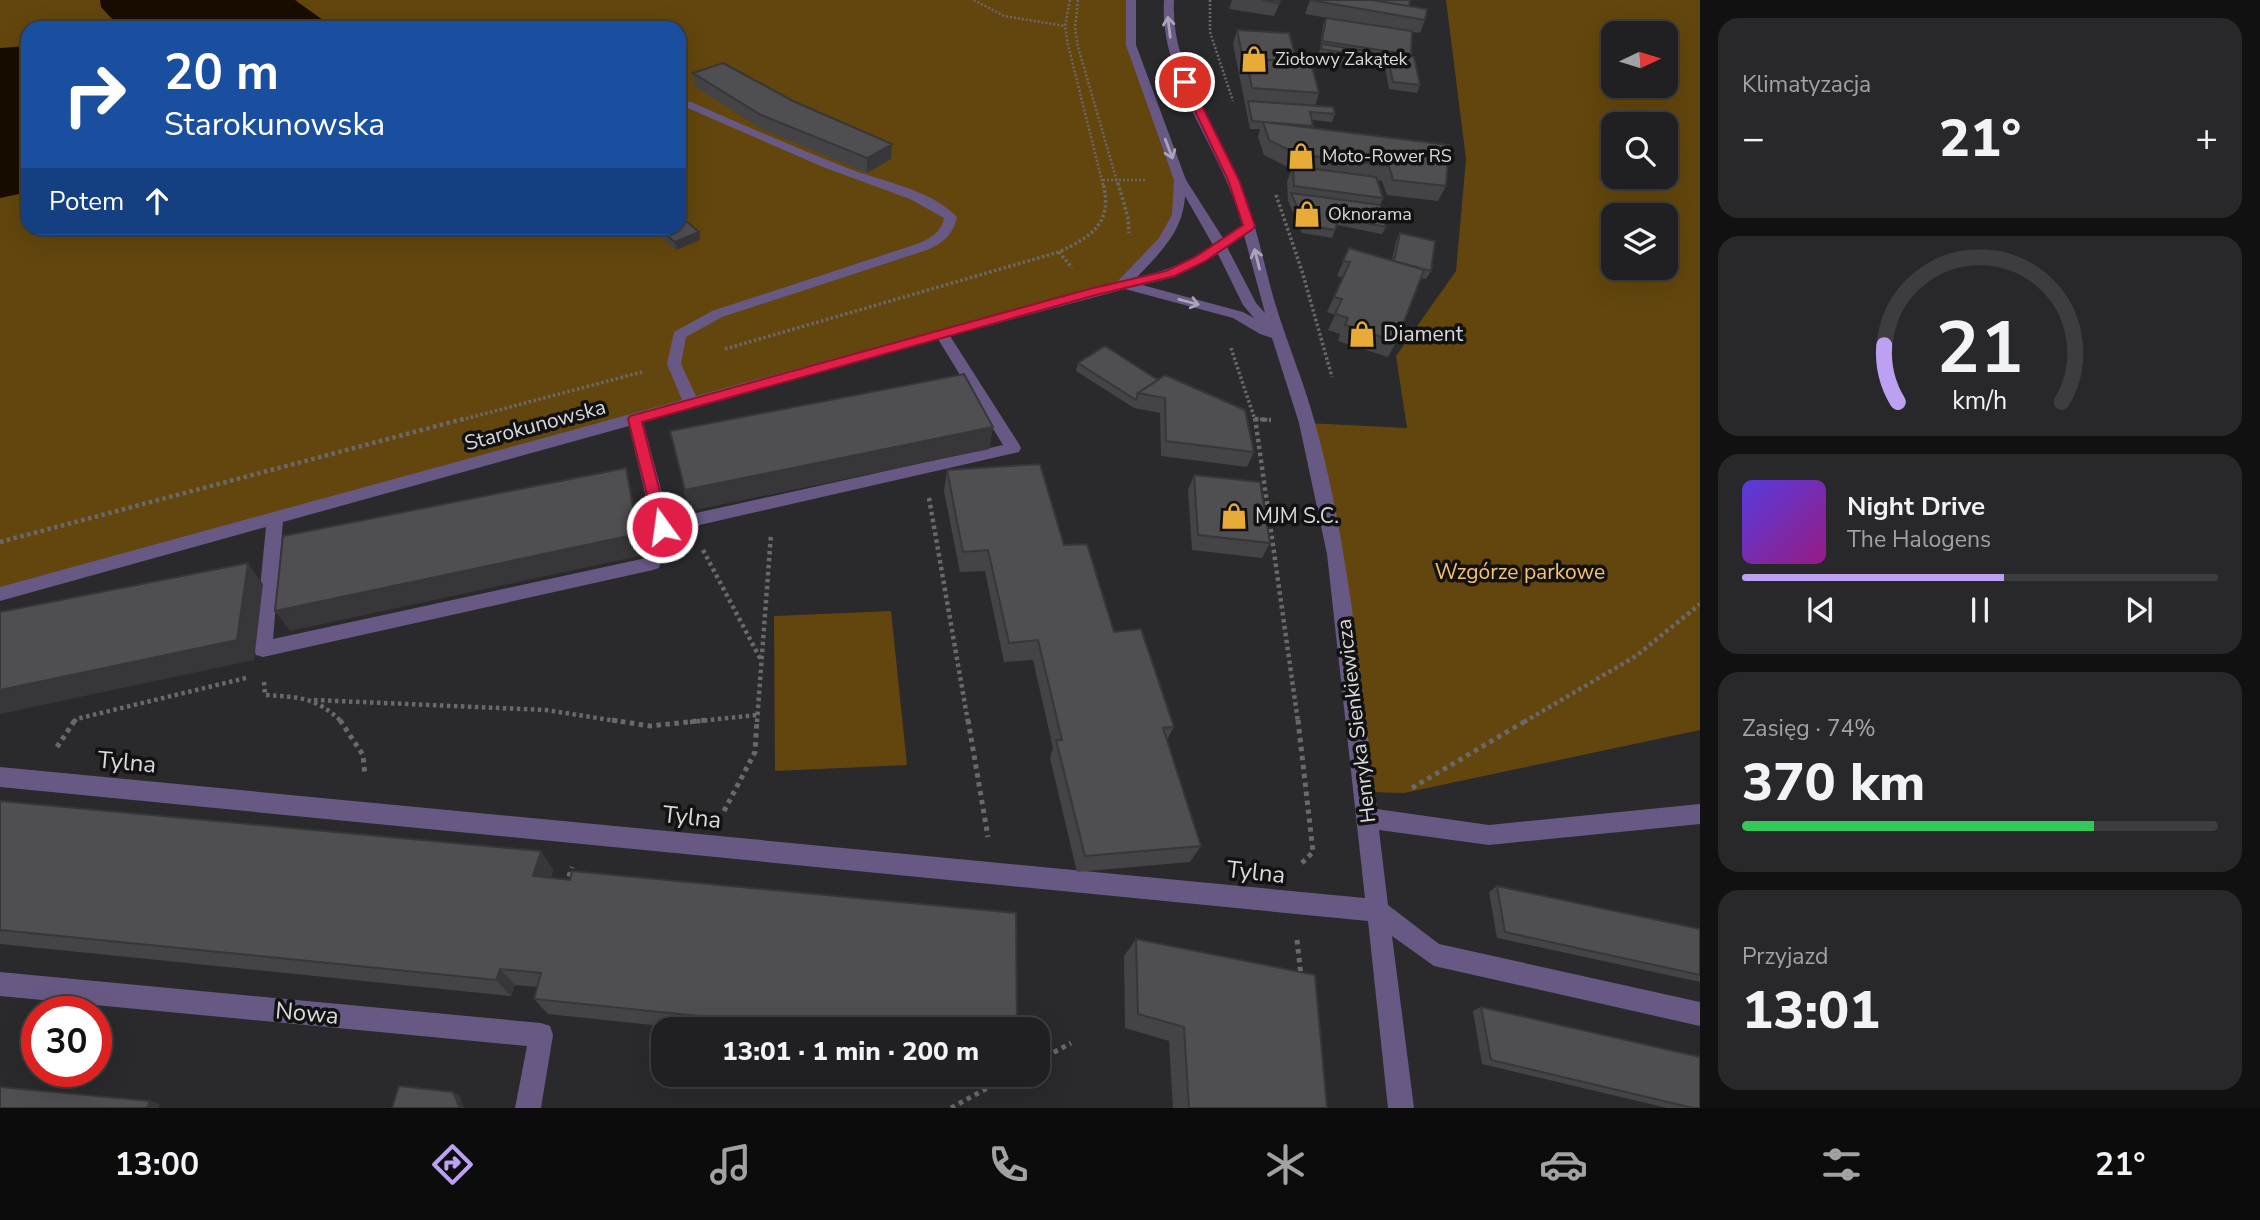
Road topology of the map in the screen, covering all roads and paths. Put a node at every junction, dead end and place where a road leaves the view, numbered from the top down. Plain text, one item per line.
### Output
1 (974, 0) edge
2 (1131, 0) edge
3 (1170, 0) edge
4 (1065, 26) dead end
5 (687, 104) dead end
6 (1103, 180) dead end
7 (1181, 180) junction
8 (1249, 226) junction
9 (1220, 245) junction
10 (1059, 253) dead end
11 (1123, 284) junction
12 (1093, 292) junction
13 (942, 334) junction
14 (1279, 339) junction
15 (1231, 346) dead end
16 (692, 405) junction
17 (635, 419) junction
18 (924, 468) junction
19 (773, 501) junction
20 (275, 519) junction
21 (688, 520) junction
22 (662, 527) junction
23 (0, 594) edge
24 (1700, 604) edge
25 (761, 661) junction
26 (263, 673) dead end
27 (250, 677) dead end
28 (314, 700) junction
29 (757, 715) junction
30 (76, 719) dead end
31 (0, 777) edge
32 (1365, 792) junction
33 (356, 811) junction
34 (1700, 814) edge
35 (1368, 818) junction
36 (706, 845) junction
37 (994, 873) junction
38 (1293, 902) junction
39 (1378, 911) junction
40 (0, 984) edge
41 (1302, 985) edge
42 (1700, 1014) edge
43 (1071, 1043) dead end
44 (1050, 1054) edge
45 (989, 1087) edge
46 (528, 1108) edge
47 (951, 1108) edge
48 (1401, 1108) edge

1 - 4 path
2 -> 7 street, Henryka Sienkiewicza
8 -> 3 street, Henryka Sienkiewicza
5 - 16 street
6 - 7 path
7 - 9 street, Henryka Sienkiewicza
7 - 11 street
8 - 9 street
14 -> 8 street, Henryka Sienkiewicza
9 - 11 street
9 - 14 street, Henryka Sienkiewicza
10 - 12 path
11 - 12 street, Starokunowska
11 -> 14 street
12 - 13 street, Starokunowska
13 - 16 street, Starokunowska
13 - 18 street
14 - 32 street, Henryka Sienkiewicza
15 - 38 path
16 - 17 street, Starokunowska
17 - 20 street, Starokunowska
17 - 22 street
18 - 19 street
18 - 37 path
19 - 21 street
19 - 25 path
20 - 22 street
20 - 23 street, Starokunowska
21 - 22 street
21 - 25 path
24 - 32 path
25 - 29 path
26 - 28 path
27 - 30 path
28 - 29 path
28 - 33 path
29 - 36 path
31 - 33 street, Tylna
32 - 35 street, Henryka Sienkiewicza
33 - 36 street, Tylna
34 - 35 street
35 - 39 street, Henryka Sienkiewicza
36 - 37 street, Tylna
37 - 38 street, Tylna
38 - 39 street, Tylna
38 - 41 path
39 - 42 street
39 - 48 street, Henryka Sienkiewicza
40 - 46 street, Nowa
43 - 44 path
45 - 47 path

